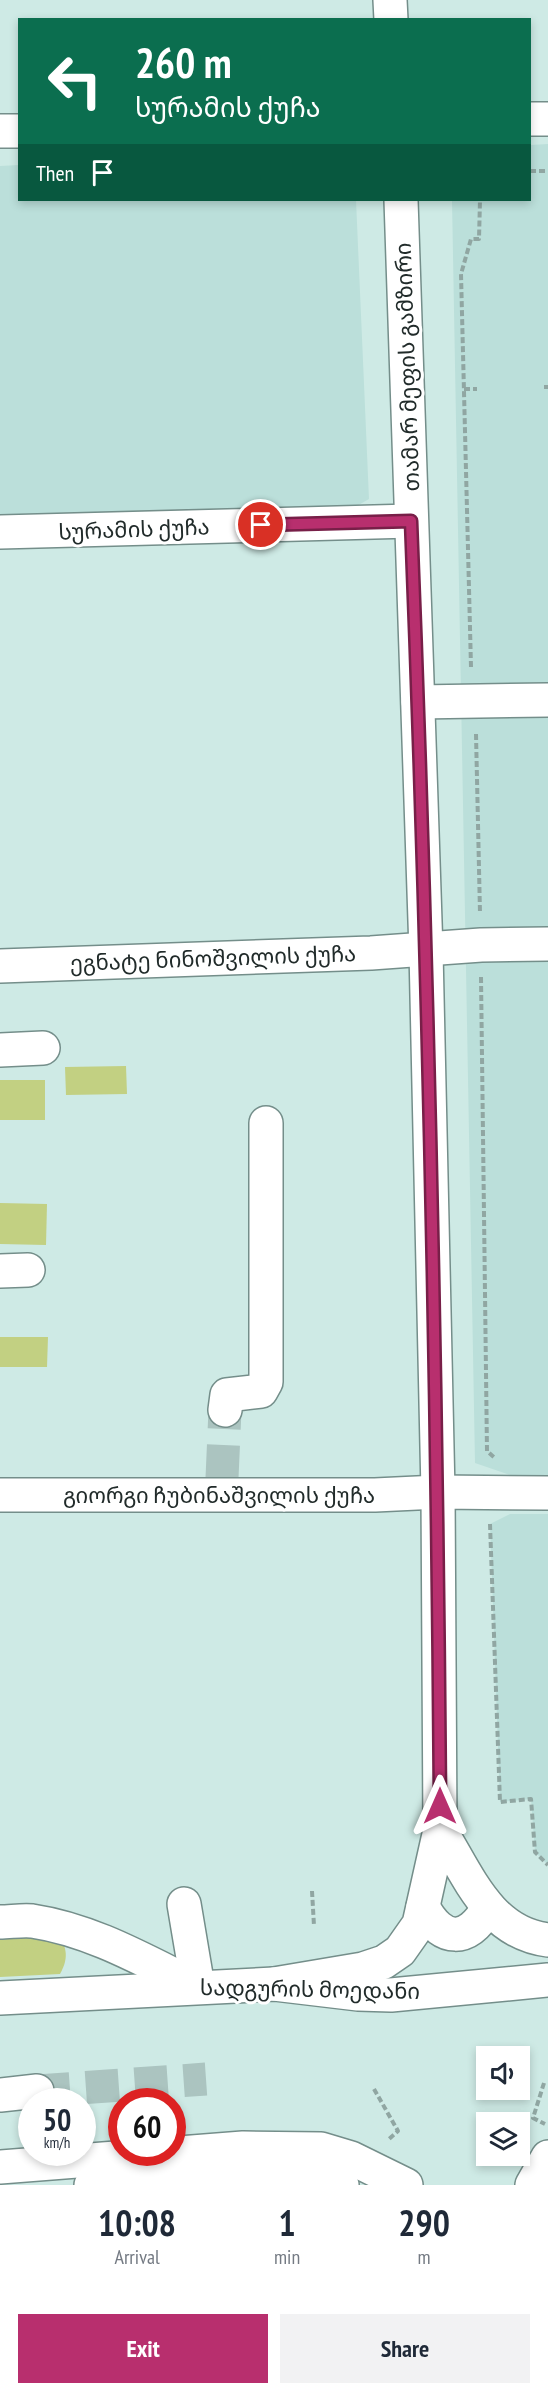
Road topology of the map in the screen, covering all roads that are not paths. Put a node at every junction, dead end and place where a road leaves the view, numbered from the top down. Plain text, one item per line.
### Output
1 (390, 0) edge
2 (391, 18) edge
3 (531, 119) edge
4 (548, 119) edge
5 (0, 131) edge
6 (18, 131) edge
7 (401, 201) edge
8 (411, 521) junction
9 (0, 532) edge
10 (548, 700) edge
11 (418, 702) junction
12 (548, 944) edge
13 (426, 951) junction
14 (0, 966) edge
15 (43, 1048) dead end
16 (0, 1050) edge
17 (266, 1123) dead end
18 (225, 1410) tunnel mouth
19 (438, 1492) junction
20 (548, 1493) edge
21 (0, 1495) edge
22 (440, 1830) junction
23 (184, 1904) dead end
24 (423, 1907) junction
25 (488, 1908) junction
26 (0, 1922) edge
27 (548, 1940) edge
28 (548, 1980) edge
29 (274, 1984) junction
30 (198, 1987) junction
31 (0, 1998) edge
32 (18, 2093) tunnel mouth
33 (0, 2095) edge
34 (548, 2157) edge
35 (0, 2168) edge
36 (92, 2185) edge
37 (342, 2185) edge
38 (406, 2185) edge
39 (532, 2185) edge

1 - 2 main road
3 - 4 main road
5 - 6 main road
7 - 8 main road, თამარ მეფის გამზირი
8 - 9 main road, სურამის ქუჩა
8 - 11 main road, თამარ მეფის გამზირი
10 - 11 main road
11 - 13 main road, თამარ მეფის გამზირი
12 - 13 main road, ეგნატე ნინოშვილის ქუჩა
13 - 14 main road, ეგნატე ნინოშვილის ქუჩა
13 - 19 main road, თამარ მეფის გამზირი
15 - 16 main road
17 - 18 main road
19 - 20 main road, გიორგი ჩუბინაშვილის ქუჩა
19 - 21 main road, გიორგი ჩუბინაშვილის ქუჩა
19 - 22 main road, თამარ მეფის გამზირი
22 - 24 main road, თამარ მეფის გამზირი
22 - 25 main road
23 - 30 main road
24 - 25 main road
24 - 29 main road, თამარ მეფის გამზირი
25 - 27 main road
26 - 30 main road
28 - 29 main road, სადგურის მოედანი
29 - 30 main road, სადგურის მოედანი
30 - 31 main road, სადგურის მოედანი
32 - 33 main road
34 - 39 main road
35 - 38 main road
36 - 37 main road

